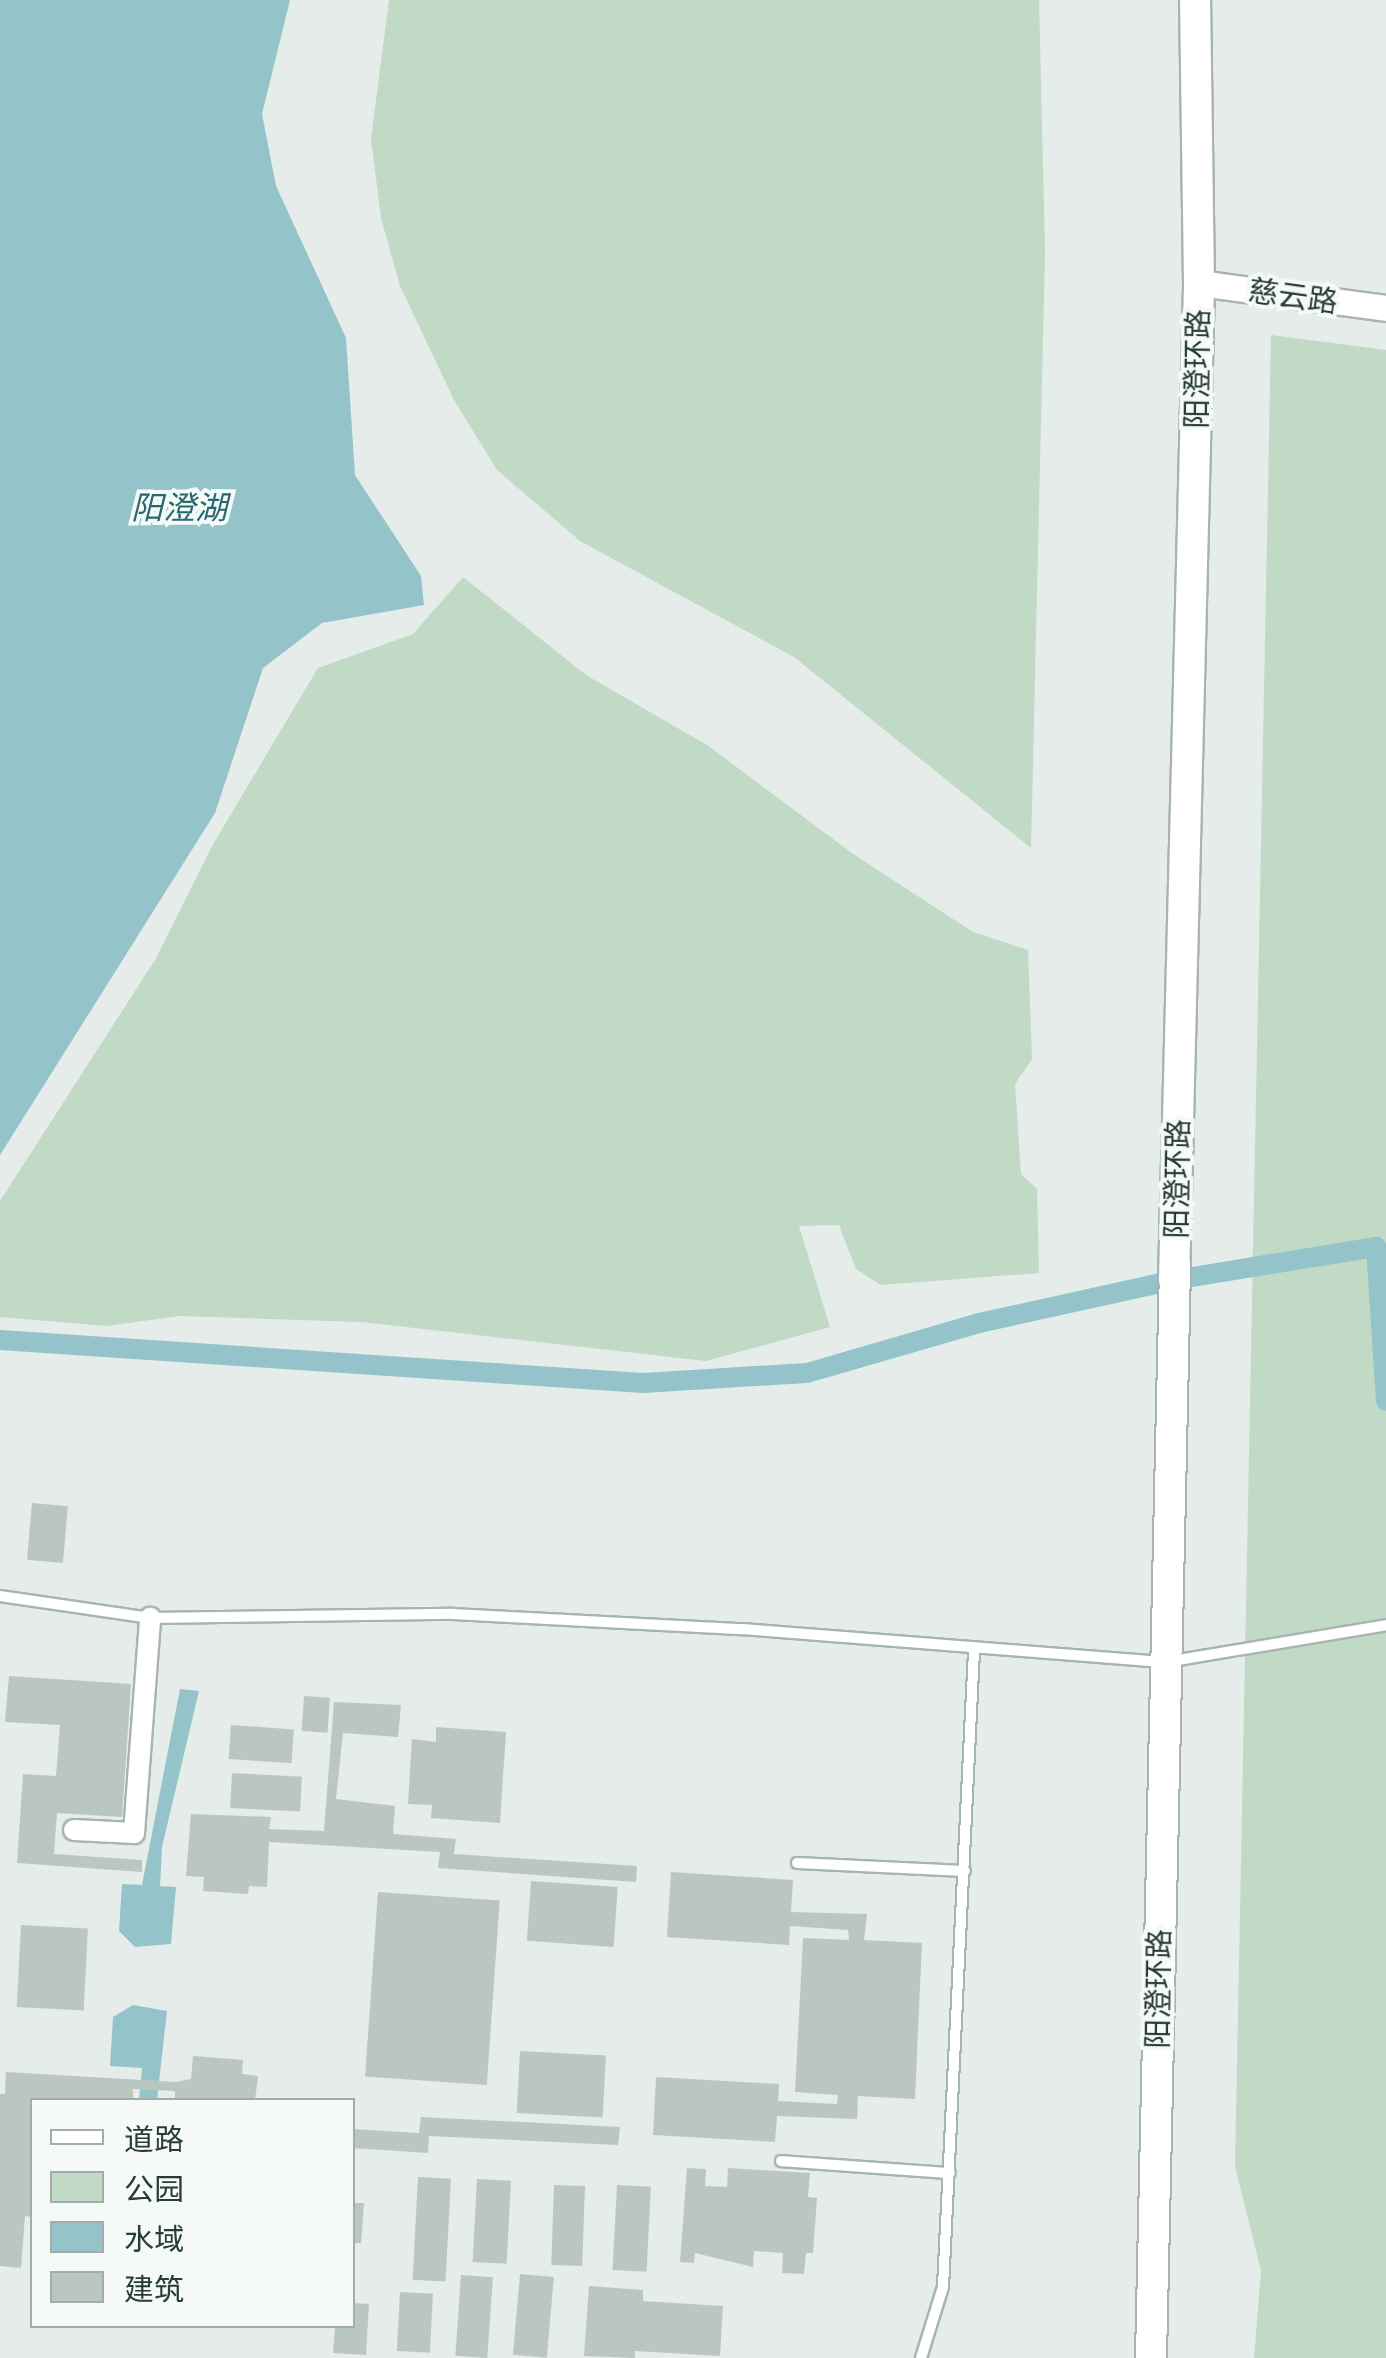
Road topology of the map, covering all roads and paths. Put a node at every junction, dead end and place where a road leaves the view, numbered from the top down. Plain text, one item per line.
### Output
1 (1195, 0) edge
2 (1199, 283) junction
3 (1386, 308) edge
4 (0, 1596) edge
5 (150, 1618) junction
6 (1386, 1626) edge
7 (974, 1650) junction
8 (1166, 1662) junction
9 (74, 1830) dead end
10 (797, 1863) dead end
11 (964, 1871) junction
12 (781, 2161) dead end
13 (950, 2174) junction
14 (920, 2358) edge
15 (1151, 2358) edge

1 - 2 main road, 阳澄环路
2 - 3 street, 慈云路
2 - 8 main road, 阳澄环路
4 - 5 lane
5 - 7 lane
5 - 9 street
6 - 8 lane
7 - 8 lane
7 - 11 lane
8 - 15 main road, 阳澄环路
10 - 11 lane
11 - 13 lane
12 - 13 lane
13 - 14 lane

